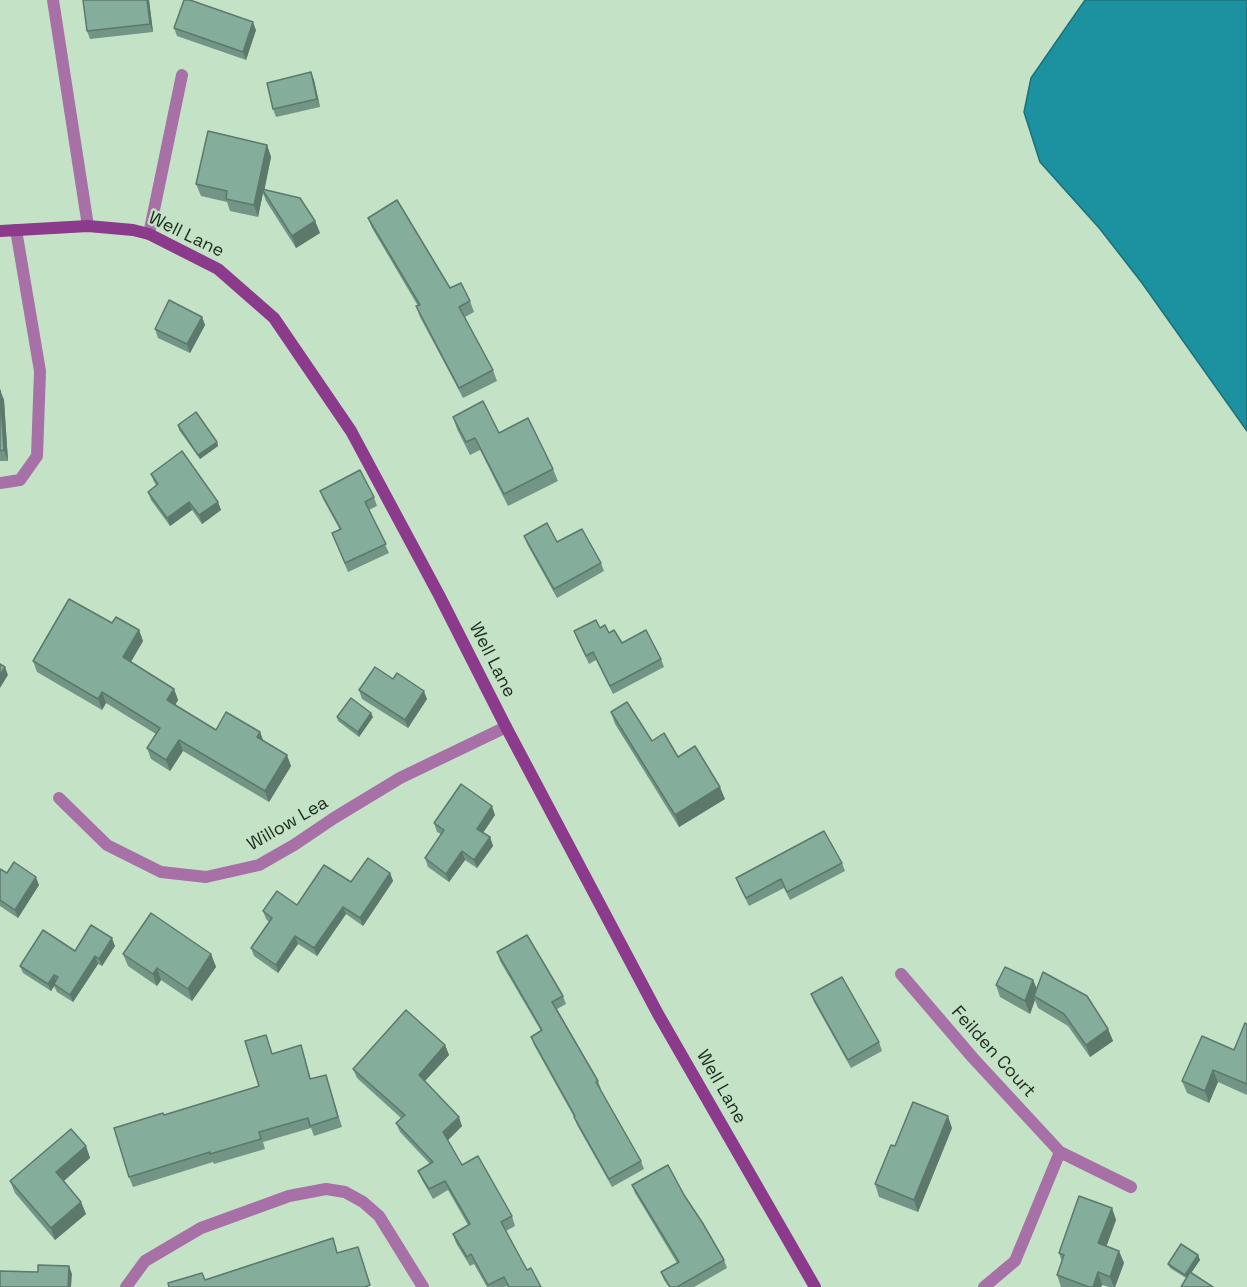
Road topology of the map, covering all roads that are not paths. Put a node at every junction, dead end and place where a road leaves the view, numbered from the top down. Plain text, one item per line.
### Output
1 (52, 0) edge
2 (182, 75) dead end
3 (88, 226) junction
4 (15, 230) junction
5 (0, 231) edge
6 (148, 234) junction
7 (0, 483) edge
8 (506, 727) junction
9 (59, 798) dead end
10 (901, 974) dead end
11 (1060, 1152) junction
12 (1131, 1187) dead end
13 (126, 1287) edge
14 (423, 1287) edge
15 (815, 1287) edge
16 (984, 1287) edge

1 - 3 street
2 - 6 street
3 - 4 street, Well Lane
3 - 6 street, Well Lane
4 - 5 street, Well Lane
4 - 7 street
6 - 8 street, Well Lane
8 - 9 street, Willow Lea
8 - 15 street, Well Lane
10 - 11 street, Feilden Court
11 - 12 street, Feilden Court
11 - 16 street
13 - 14 street

